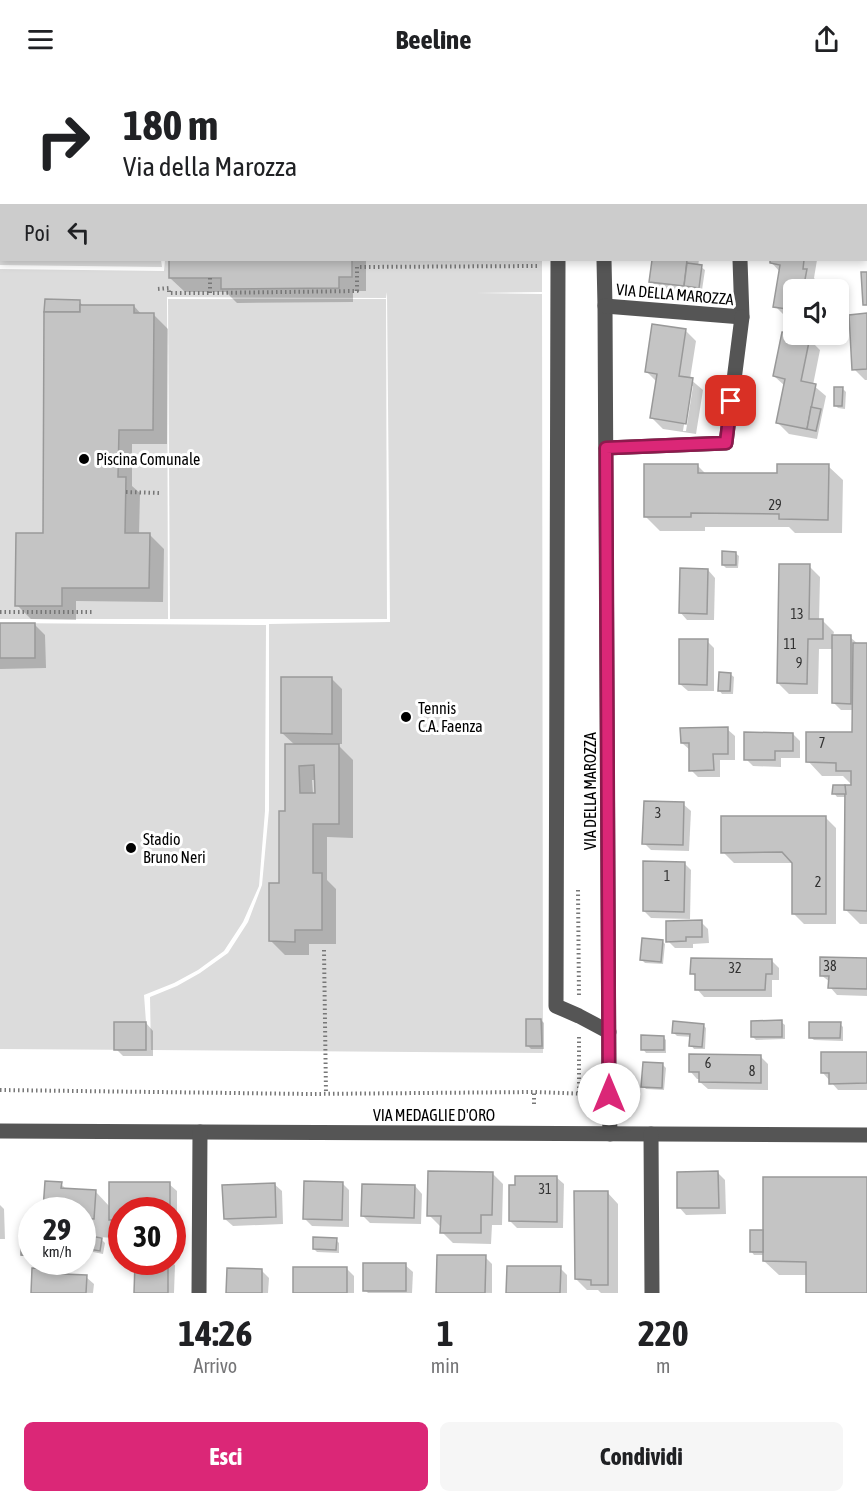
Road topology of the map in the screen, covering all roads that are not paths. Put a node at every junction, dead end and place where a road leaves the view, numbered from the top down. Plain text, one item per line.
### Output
1 (604, 261) edge
2 (740, 261) edge
3 (558, 263) edge
4 (605, 306) junction
5 (742, 317) junction
6 (606, 448) junction
7 (609, 1032) junction
8 (0, 1131) edge
9 (200, 1132) junction
10 (610, 1134) junction
11 (651, 1134) junction
12 (867, 1136) edge
13 (199, 1293) edge
14 (652, 1293) edge

1 - 4 street, VIA DELLA MAROZZA
2 - 5 street, VIA DELLA MAROZZA
3 - 7 street
4 - 5 street, VIA DELLA MAROZZA
4 - 6 street, VIA DELLA MAROZZA
5 - 6 street, VIA DELLA MAROZZA
6 - 7 street, VIA DELLA MAROZZA
7 - 10 street, VIA DELLA MAROZZA
8 - 9 street, VIA MEDAGLIE D'ORO
9 - 10 street, VIA MEDAGLIE D'ORO
9 - 13 street
10 - 11 street, VIA MEDAGLIE D'ORO
11 - 12 street, VIA MEDAGLIE D'ORO
11 - 14 street

